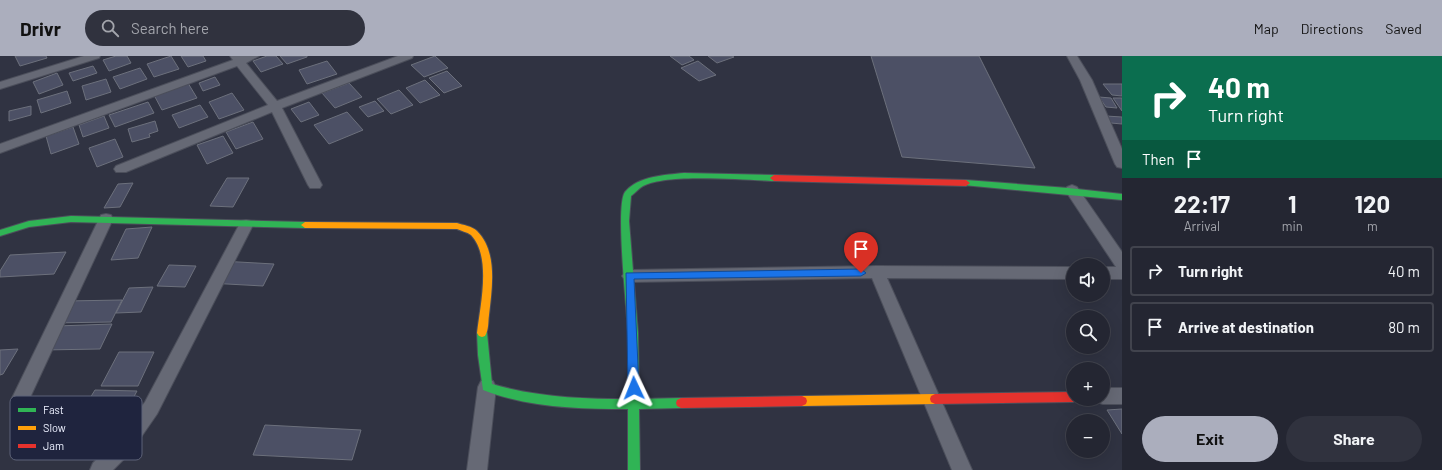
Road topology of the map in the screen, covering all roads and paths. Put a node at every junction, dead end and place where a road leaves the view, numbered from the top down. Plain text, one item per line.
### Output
1 (95, 56) edge
2 (254, 56) edge
3 (408, 56) edge
4 (1072, 56) edge
5 (237, 59) edge
6 (0, 86) edge
7 (274, 106) junction
8 (1109, 134) junction
9 (1122, 135) edge
10 (0, 148) edge
11 (1122, 164) edge
12 (121, 169) dead end
13 (315, 185) dead end
14 (1072, 190) junction
15 (1122, 197) edge
16 (106, 219) junction
17 (246, 224) junction
18 (0, 233) edge
19 (1122, 264) edge
20 (876, 272) junction
21 (1066, 273) edge
22 (1110, 273) edge
23 (1122, 273) edge
24 (630, 276) junction
25 (487, 387) junction
26 (22, 396) edge
27 (1110, 396) edge
28 (1122, 396) edge
29 (1066, 397) edge
30 (930, 399) junction
31 (634, 404) junction
32 (142, 420) edge
33 (110, 460) edge
34 (100, 470) edge
35 (478, 470) edge
36 (634, 470) edge
37 (962, 470) edge

1 - 6 street
2 - 5 street
3 - 7 street
4 - 8 street
5 - 7 street
5 - 10 street
7 - 12 street
7 - 13 street
8 - 9 street
8 - 11 street
14 - 15 street
14 - 19 street
14 - 24 street
16 - 17 street
16 - 18 street
16 - 26 street
17 - 25 street
17 - 32 street
20 - 21 street
20 - 24 street
20 - 30 street
22 - 23 street
24 - 31 street
25 - 31 street
25 - 35 street
27 - 28 street
29 - 30 street
30 - 31 street
30 - 37 street
31 - 36 street
33 - 34 street

